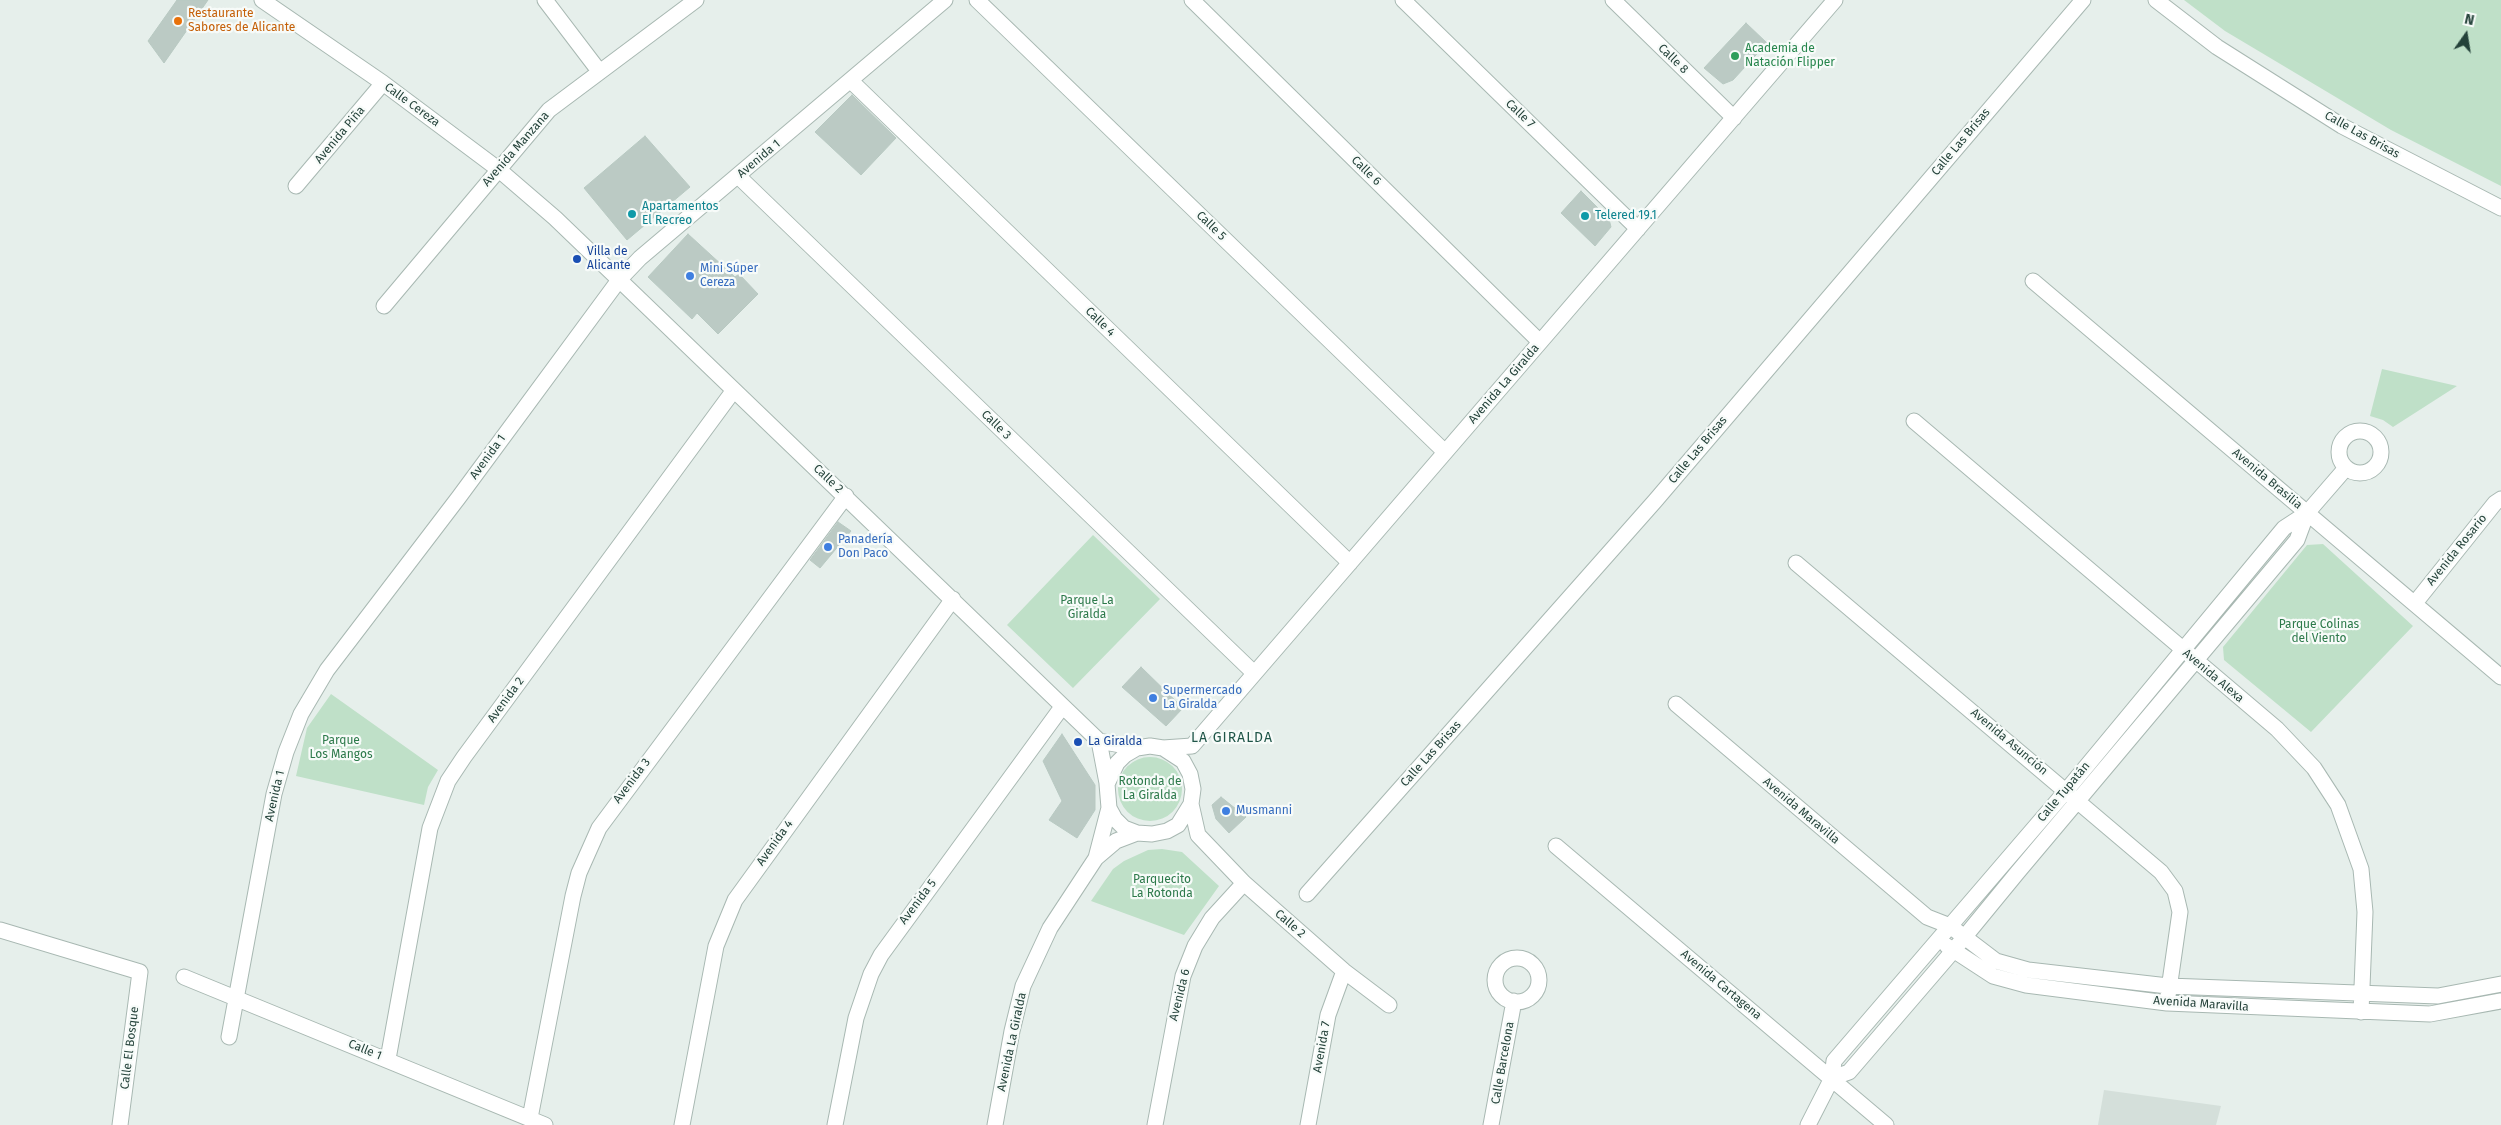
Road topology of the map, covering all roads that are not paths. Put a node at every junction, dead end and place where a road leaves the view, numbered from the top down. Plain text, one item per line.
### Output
1 (262, 0) edge
2 (545, 0) edge
3 (696, 0) edge
4 (945, 0) edge
5 (978, 0) edge
6 (1192, 0) edge
7 (1403, 0) edge
8 (1613, 0) edge
9 (2082, 0) edge
10 (2156, 0) edge
11 (1831, 2) edge
12 (598, 71) junction
13 (851, 81) junction
14 (383, 84) junction
15 (1734, 118) junction
16 (498, 168) junction
17 (738, 176) junction
18 (296, 186) dead end
19 (2501, 208) edge
20 (555, 218) joint
21 (1638, 228) junction
22 (619, 280) junction
23 (2033, 281) dead end
24 (384, 306) dead end
25 (1540, 342) junction
26 (734, 390) junction
27 (1914, 421) dead end
28 (1445, 452) junction
29 (2346, 468) dead end
30 (846, 496) junction
31 (2501, 499) edge
32 (2307, 513) junction
33 (1350, 563) junction
34 (1796, 563) dead end
35 (953, 599) junction
36 (2414, 603) junction
37 (2182, 650) junction
38 (2196, 661) junction
39 (1254, 673) junction
40 (2501, 677) edge
41 (1676, 704) dead end
42 (1062, 707) junction
43 (1099, 741) junction
44 (1192, 746) junction
45 (1137, 748) junction
46 (1163, 748) junction
47 (1190, 774) junction
48 (1107, 784) junction
49 (2066, 791) junction
50 (2078, 801) junction
51 (1191, 804) junction
52 (1109, 808) junction
53 (1168, 831) junction
54 (1137, 833) junction
55 (1198, 835) junction
56 (1556, 846) dead end
57 (1096, 858) junction
58 (1244, 883) junction
59 (1307, 894) dead end
60 (1926, 917) junction
61 (1950, 926) junction
62 (0, 930) edge
63 (1964, 938) junction
64 (1938, 940) junction
65 (1953, 951) junction
66 (1344, 971) junction
67 (184, 976) dead end
68 (2501, 984) edge
69 (2168, 986) junction
70 (2362, 994) junction
71 (236, 997) junction
72 (1514, 1001) dead end
73 (2501, 1001) edge
74 (2167, 1003) junction
75 (1390, 1005) dead end
76 (2361, 1012) junction
77 (229, 1037) dead end
78 (388, 1059) junction
79 (1832, 1078) junction
80 (530, 1118) junction
81 (120, 1125) edge
82 (545, 1125) edge
83 (682, 1125) edge
84 (836, 1125) edge
85 (995, 1125) edge
86 (1155, 1125) edge
87 (1308, 1125) edge
88 (1491, 1125) edge
89 (1808, 1125) edge
90 (1886, 1125) edge

1 - 14 street, Calle Cereza
2 - 12 street
3 - 12 street, Avenida Manzana
4 - 13 street, Avenida 1
5 - 28 street, Calle 5
6 - 25 street, Calle 6
7 - 21 street, Calle 7
8 - 15 street, Calle 8
9 - 59 street, Calle Las Brisas
10 - 19 street, Calle Las Brisas
11 - 15 street, Avenida La Giralda
12 - 16 street, Avenida Manzana
13 - 17 street, Avenida 1
13 - 33 street, Calle 4
14 - 16 street, Calle Cereza
14 - 18 street, Avenida Piña
15 - 21 street, Avenida La Giralda
16 - 20 street, Calle Cereza
16 - 24 street, Avenida Manzana
17 - 22 street, Avenida 1
17 - 39 street, Calle 3
20 - 22 street, Calle 2
21 - 25 street, Avenida La Giralda
22 - 26 street, Calle 2
22 - 71 street, Avenida 1
23 - 32 street, Avenida Brasilia
25 - 28 street, Avenida La Giralda
26 - 30 street, Calle 2
26 - 78 street, Avenida 2
27 - 37 street, Avenida Alexa
28 - 33 street, Avenida La Giralda
29 - 32 street, Calle Tupatán
30 - 35 street, Calle 2
30 - 80 street, Avenida 3
31 - 36 street, Avenida Rosario
32 - 36 street, Avenida Brasilia
32 - 37 street, Calle Tupatán
32 - 38 street, Calle Tupatán
33 - 39 street, Avenida La Giralda
34 - 49 street, Avenida Asunción
35 - 42 street, Calle 2
35 - 83 street, Avenida 4
36 - 40 street, Avenida Brasilia
37 - 38 street, Avenida Alexa
37 - 49 street, Calle Tupatán
38 - 50 street, Calle Tupatán
38 - 70 street, Avenida Alexa
39 - 44 street, Avenida La Giralda
41 - 60 street, Avenida Maravilla
42 - 43 street, Calle 2
42 - 84 street, Avenida 5
43 - 45 street
43 - 48 street
44 - 46 street
44 - 47 street
45 - 46 street
45 - 48 street
46 - 47 street
47 - 51 street
48 - 52 street
49 - 50 street, Avenida Asunción
49 - 61 street, Calle Tupatán
50 - 63 street, Calle Tupatán
50 - 69 street, Avenida Asunción
51 - 53 street
51 - 55 street
52 - 54 street
52 - 57 street, Avenida La Giralda
53 - 54 street
53 - 55 street
54 - 57 street, Avenida La Giralda
55 - 58 street, Calle 2
56 - 79 street, Avenida Cartagena
57 - 85 street, Avenida La Giralda
58 - 66 street, Calle 2
58 - 86 street, Avenida 6
60 - 61 street, Avenida Maravilla
60 - 64 street, Avenida Maravilla
61 - 63 street, Avenida Maravilla
61 - 64 street, Calle Tupatán
62 - 81 street, Calle El Bosque
63 - 65 street, Calle Tupatán
63 - 69 street, Avenida Maravilla
64 - 65 street, Avenida Maravilla
64 - 79 street, Calle Tupatán
65 - 74 street, Avenida Maravilla
65 - 79 street, Calle Tupatán
66 - 75 street, Calle 2
66 - 87 street, Avenida 7
67 - 71 street, Calle 1
68 - 70 street, Avenida Maravilla
69 - 70 street, Avenida Maravilla
69 - 74 street, Avenida Asunción
70 - 76 street, Avenida Alexa
71 - 77 street, Avenida 1
71 - 78 street, Calle 1
72 - 88 street, Calle Barcelona
73 - 76 street, Avenida Maravilla
74 - 76 street, Avenida Maravilla
78 - 80 street, Calle 1
79 - 89 street, Calle Tupatán
79 - 90 street, Avenida Cartagena
80 - 82 street, Calle 1

